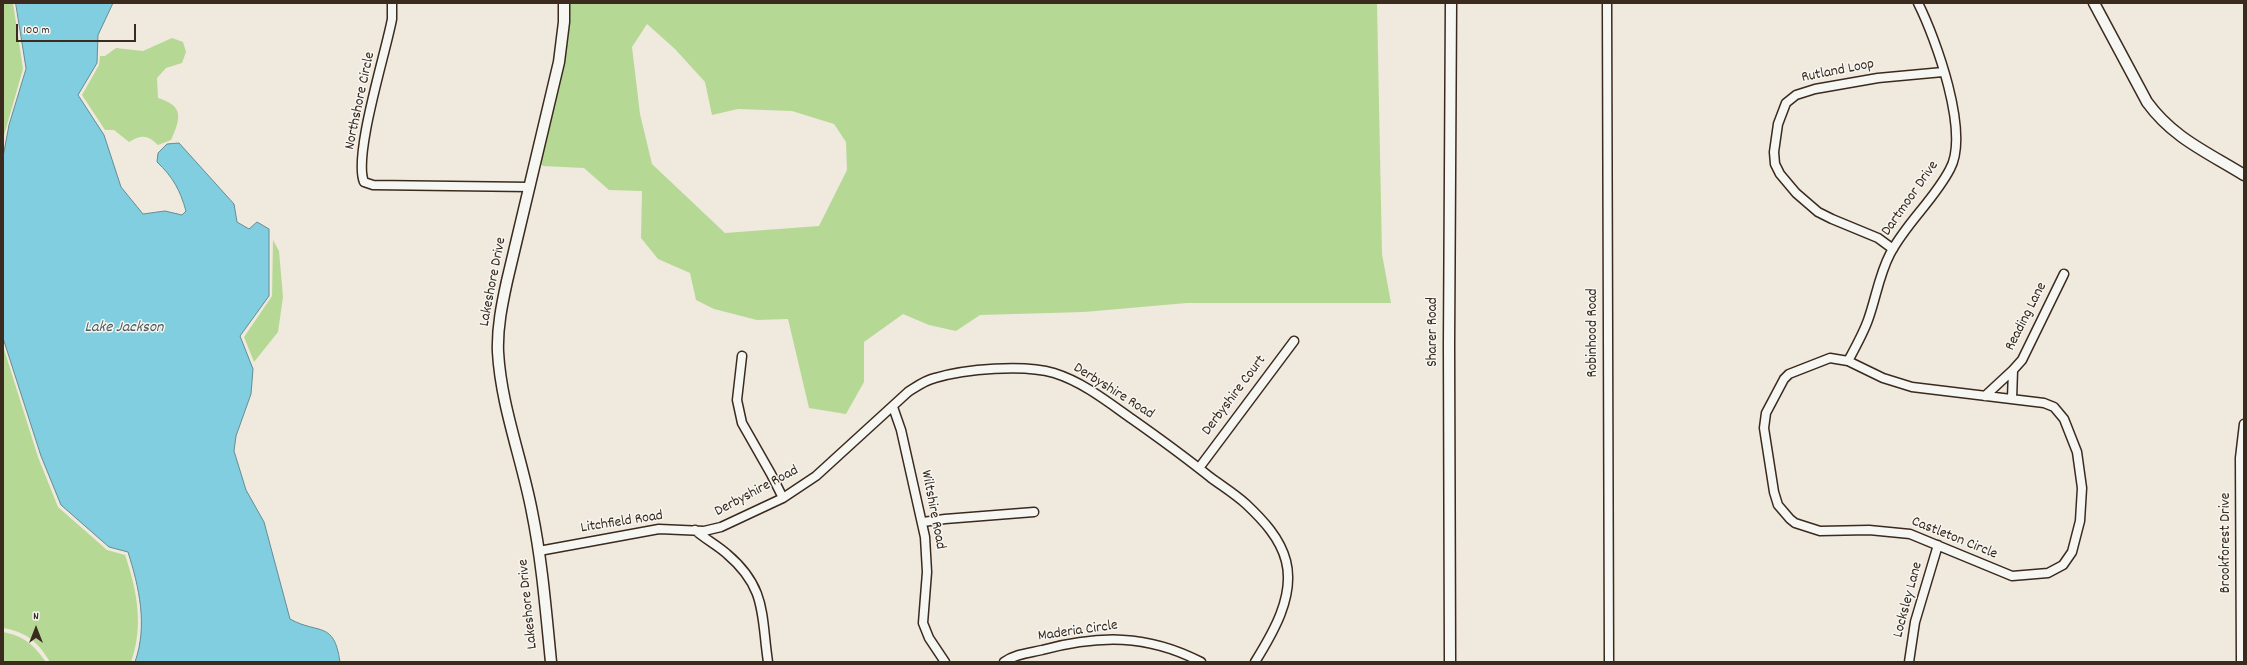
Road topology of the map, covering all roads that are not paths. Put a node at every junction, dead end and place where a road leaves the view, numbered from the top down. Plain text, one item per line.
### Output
1 (392, 3) edge
2 (564, 3) edge
3 (1451, 3) edge
4 (1607, 3) edge
5 (1918, 3) edge
6 (2094, 3) edge
7 (1943, 72) junction
8 (2244, 174) edge
9 (530, 187) junction
10 (1894, 249) junction
11 (2064, 274) dead end
12 (1294, 341) dead end
13 (742, 356) dead end
14 (1848, 361) junction
15 (2013, 370) junction
16 (1985, 396) junction
17 (2012, 399) junction
18 (893, 407) junction
19 (2244, 424) edge
20 (1199, 468) junction
21 (782, 498) junction
22 (1034, 512) dead end
23 (923, 522) junction
24 (695, 530) junction
25 (1938, 545) junction
26 (539, 551) junction
27 (551, 662) edge
28 (768, 662) edge
29 (944, 662) edge
30 (1004, 662) edge
31 (1201, 662) edge
32 (1255, 662) edge
33 (1450, 662) edge
34 (1609, 662) edge
35 (1909, 662) edge
36 (2242, 662) edge

1 - 9 street, Northshore Circle
2 - 9 street, Lakeshore Drive
3 - 33 street, Sharer Road
4 - 34 street, Robinhood Road
5 - 7 street, Dartmoor Drive
6 - 8 street
7 - 10 street, Dartmoor Drive
7 - 10 street, Rutland Loop
9 - 26 street, Lakeshore Drive
10 - 14 street, Dartmoor Drive
11 - 15 street, Reading Lane
12 - 20 street, Derbyshire Court
13 - 21 street
14 - 16 street, Castleton Circle
14 - 25 street, Castleton Circle
15 - 16 street, Reading Lane
15 - 17 street
16 - 17 street, Castleton Circle
17 - 25 street, Castleton Circle
18 - 20 street, Derbyshire Road
18 - 21 street, Derbyshire Road
18 - 23 street, Wiltshire Road
19 - 36 street, Brookforest Drive
20 - 32 street, Derbyshire Road
21 - 24 street, Derbyshire Road
22 - 23 street
23 - 29 street, Wiltshire Road
24 - 26 street, Litchfield Road
24 - 28 street
25 - 35 street, Locksley Lane
26 - 27 street, Lakeshore Drive
30 - 31 street, Maderia Circle

